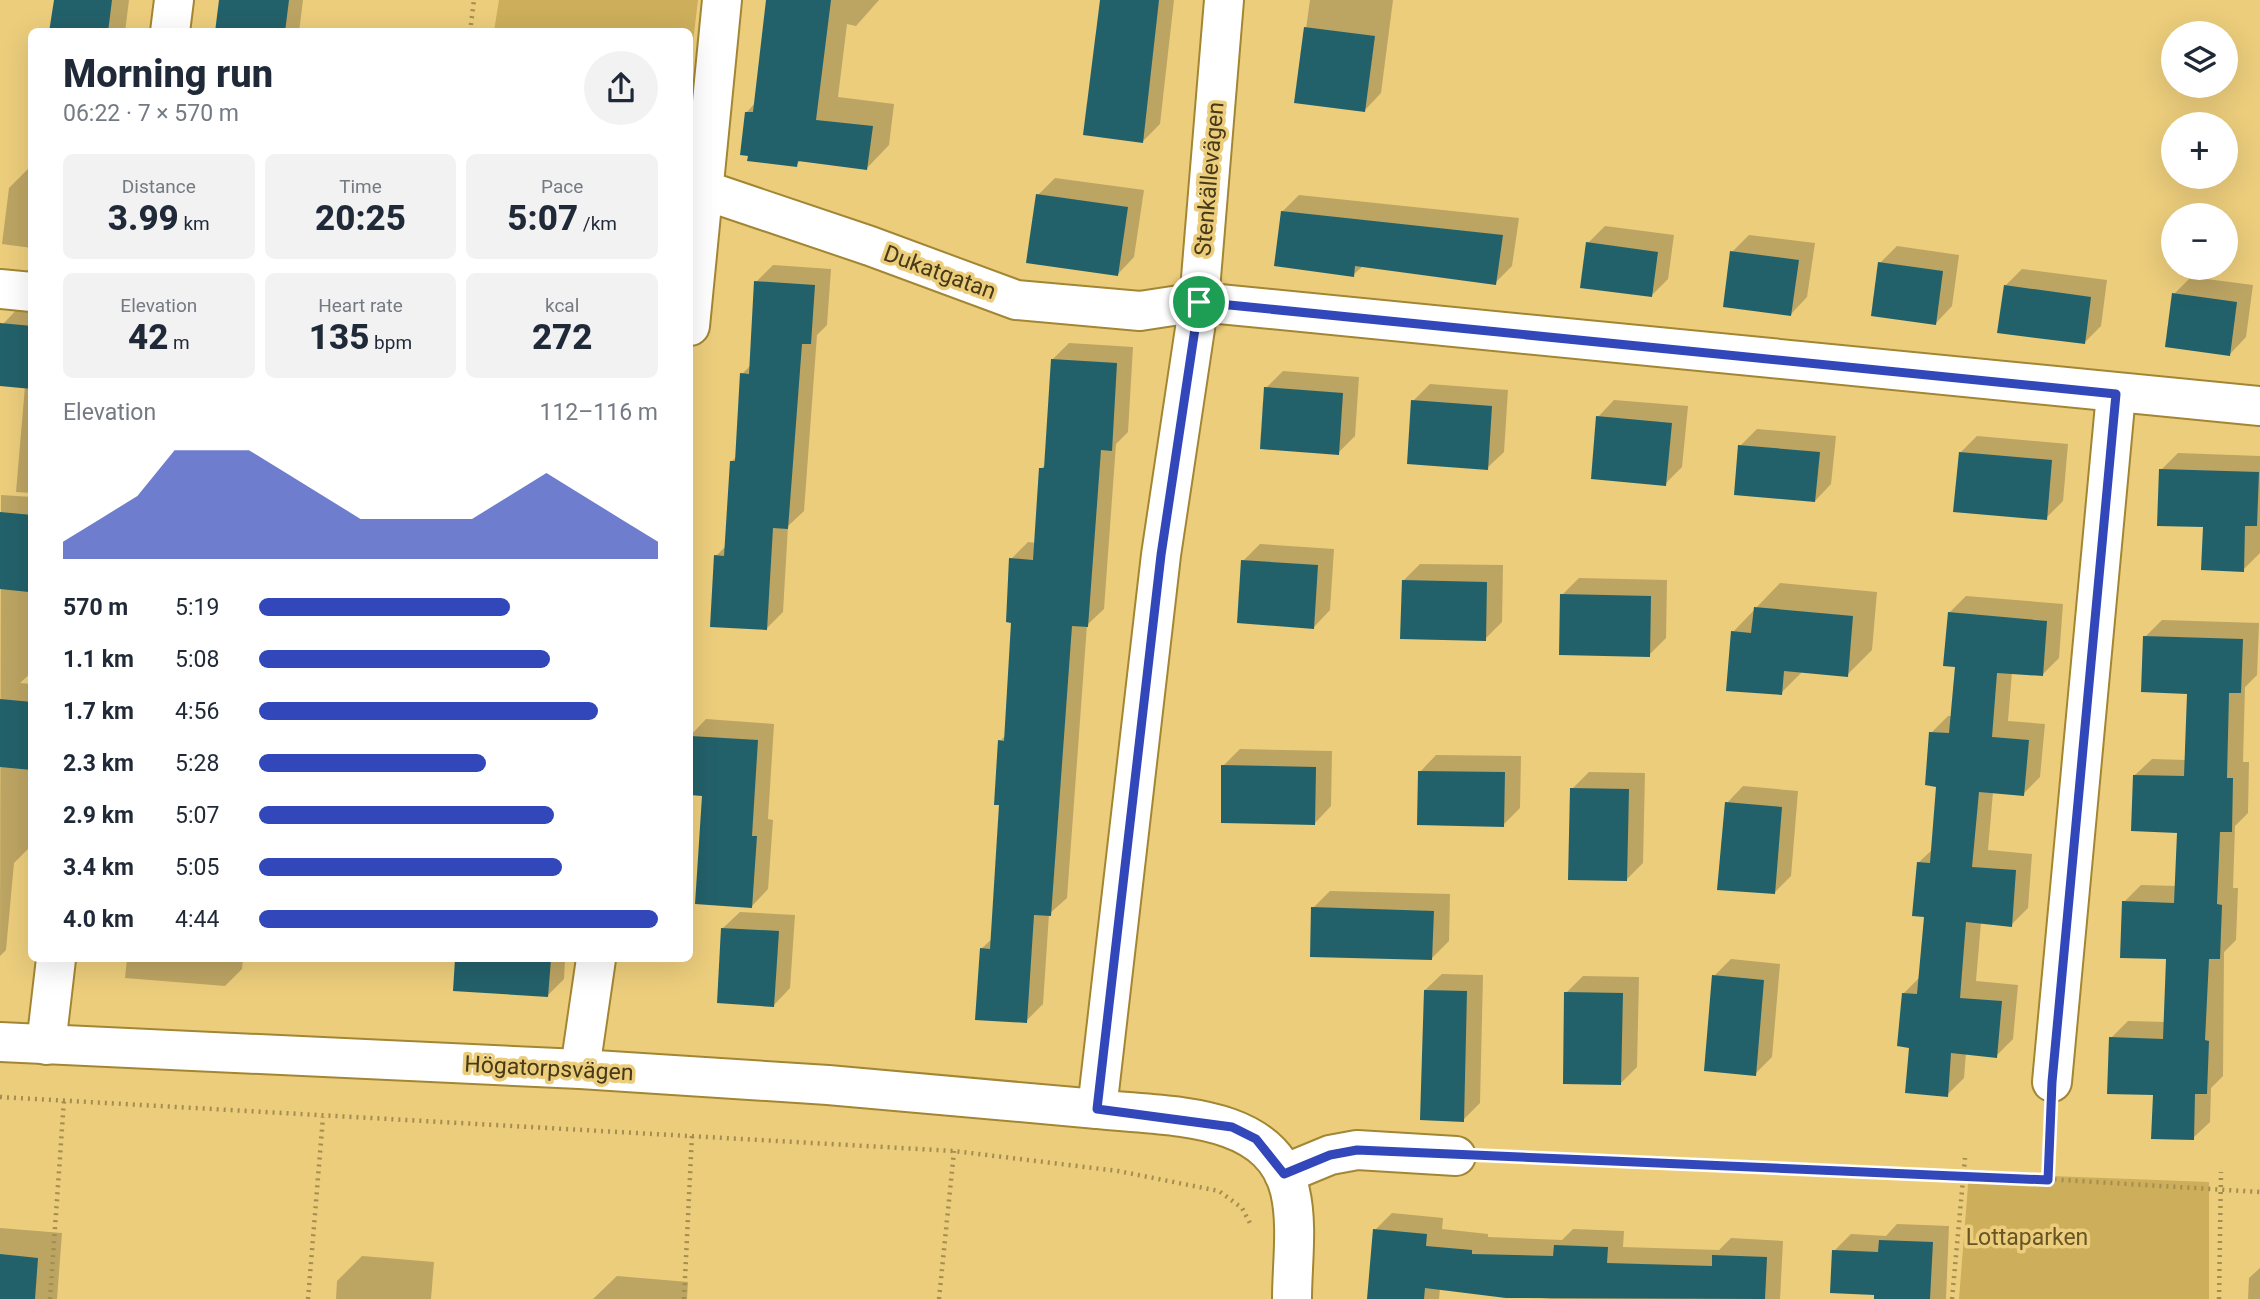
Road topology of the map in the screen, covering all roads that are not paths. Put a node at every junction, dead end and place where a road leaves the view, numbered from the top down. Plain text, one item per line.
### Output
1 (174, 0) edge
2 (722, 0) edge
3 (1224, 0) edge
4 (170, 28) edge
5 (697, 190) edge
6 (693, 268) edge
7 (0, 289) edge
8 (28, 292) edge
9 (1199, 302) junction
10 (2116, 394) junction
11 (2260, 406) edge
12 (57, 962) edge
13 (596, 962) edge
14 (0, 1042) edge
15 (46, 1045) junction
16 (580, 1069) junction
17 (2052, 1082) road end
18 (1097, 1109) junction
19 (1456, 1156) road end
20 (1284, 1174) junction
21 (1292, 1299) edge

1 - 4 street
2 - 5 street
3 - 9 street, Stenkällevägen
5 - 6 street
5 - 9 street, Dukatgatan
7 - 8 street
9 - 10 street, Dukatgatan
9 - 18 street, Stenkällevägen
10 - 11 street, Dukatgatan
10 - 17 street
12 - 15 street
13 - 16 street
14 - 15 street, Högatorpsvägen
15 - 16 street, Högatorpsvägen
16 - 18 street, Högatorpsvägen
18 - 20 street
19 - 20 street
20 - 21 street

